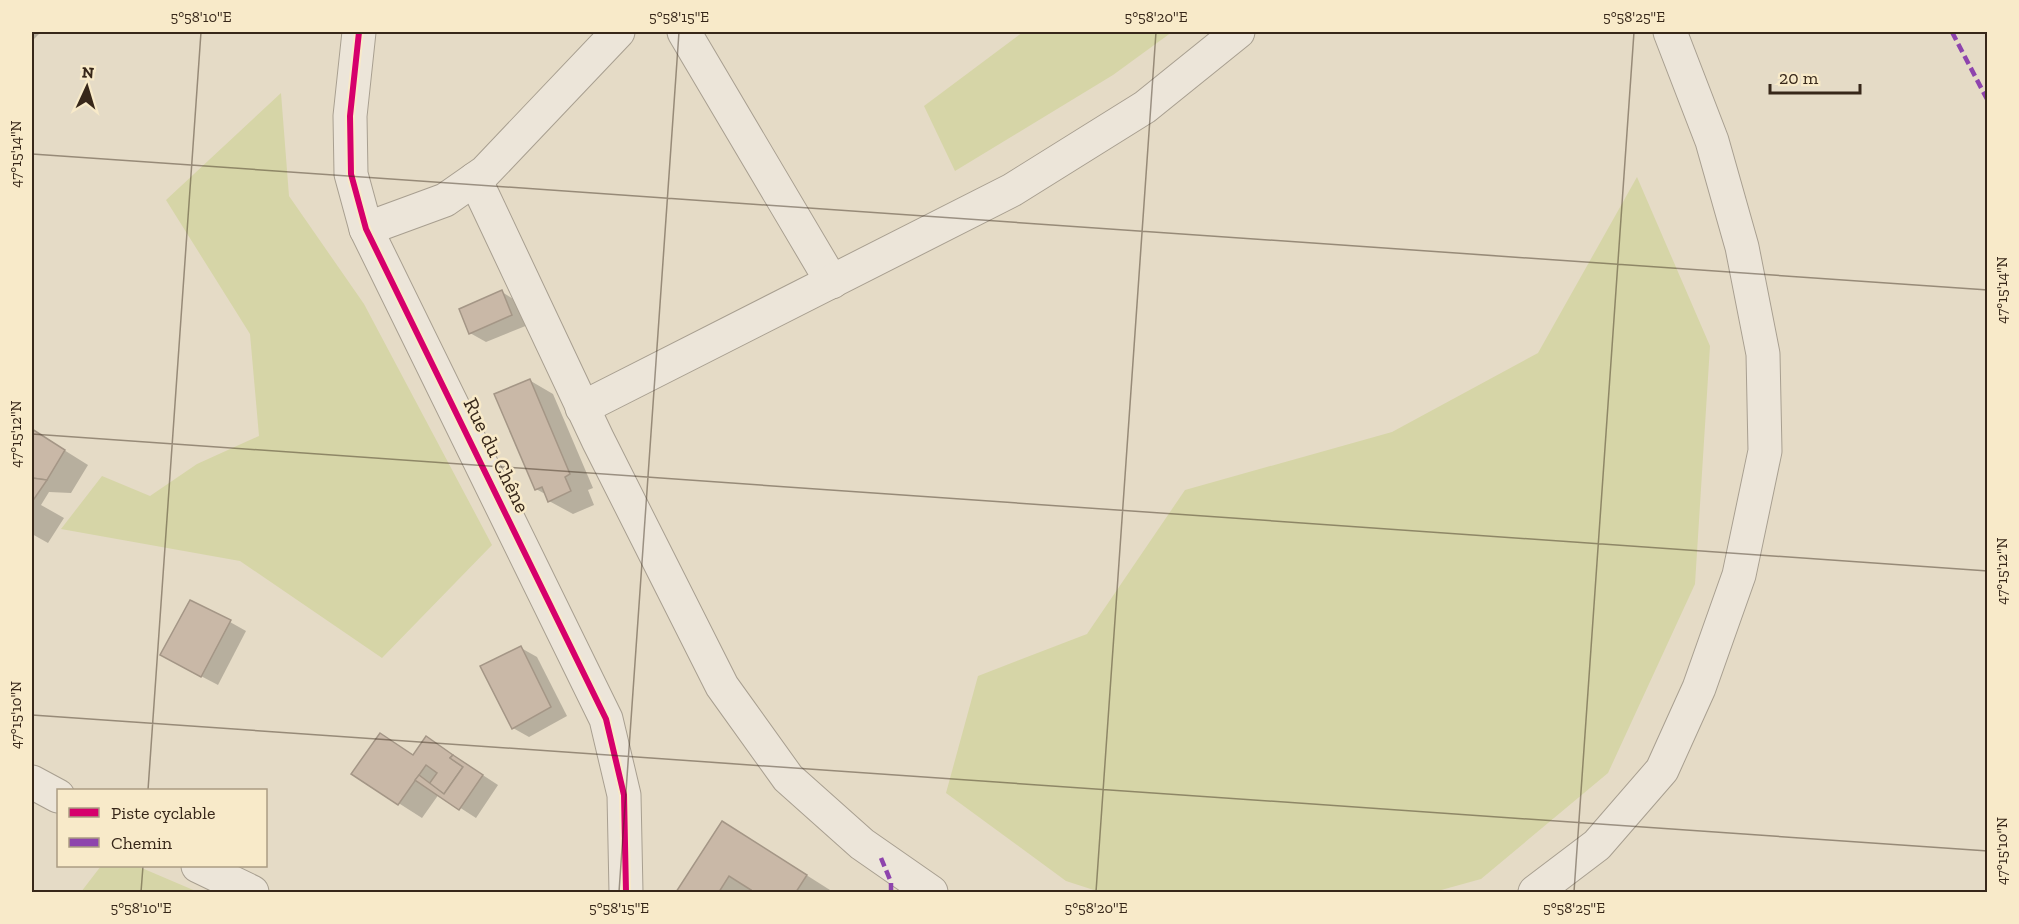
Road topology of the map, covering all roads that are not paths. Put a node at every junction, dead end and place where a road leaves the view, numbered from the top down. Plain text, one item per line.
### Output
1 (359, 32) edge
2 (618, 32) edge
3 (684, 32) edge
4 (1238, 32) edge
5 (1670, 32) edge
6 (475, 179) junction
7 (366, 230) junction
8 (832, 282) junction
9 (582, 408) junction
10 (32, 782) edge
11 (57, 795) edge
12 (200, 867) edge
13 (252, 892) edge
14 (626, 892) edge
15 (931, 892) edge
16 (1535, 892) edge

1 - 7 street, Rue du Chêne
2 - 6 street
3 - 8 street
4 - 8 street
5 - 16 street
6 - 7 street
6 - 9 street
7 - 14 street, Rue du Chêne
8 - 9 street
9 - 15 street
10 - 11 street
12 - 13 street

